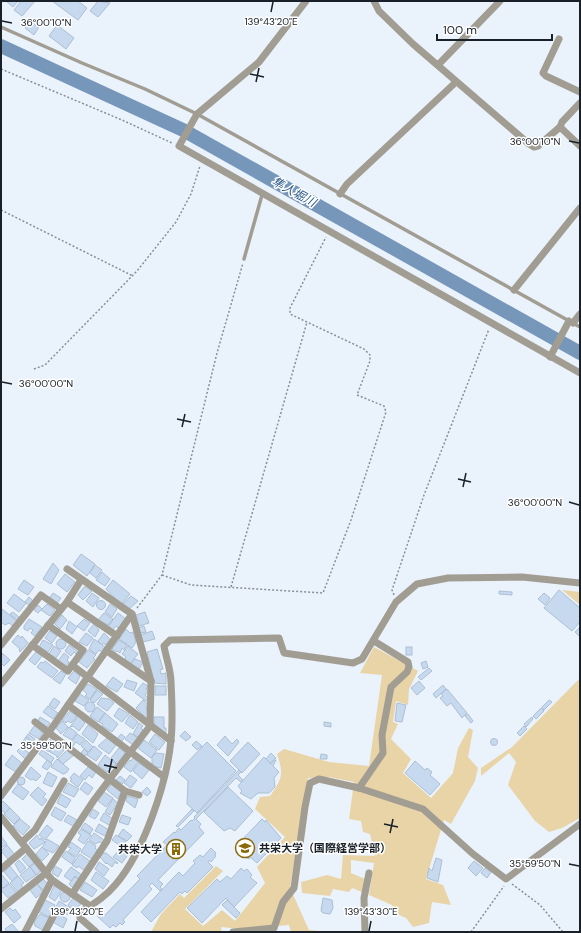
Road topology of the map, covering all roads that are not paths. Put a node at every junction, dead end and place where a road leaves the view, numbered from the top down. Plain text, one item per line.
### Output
1 (306, 1) edge
2 (374, 1) edge
3 (500, 1) edge
4 (1, 27) edge
5 (559, 39) dead end
6 (438, 65) junction
7 (456, 82) junction
8 (580, 92) edge
9 (580, 103) edge
10 (197, 114) junction
11 (560, 127) junction
12 (580, 146) edge
13 (340, 194) junction
14 (262, 195) junction
15 (580, 208) edge
16 (244, 259) road end
17 (514, 290) junction
18 (580, 314) edge
19 (571, 322) junction
20 (580, 327) edge
21 (550, 357) junction
22 (580, 373) edge
23 (67, 569) dead end
24 (81, 580) junction
25 (580, 583) edge
26 (67, 602) junction
27 (61, 609) junction
28 (132, 614) junction
29 (48, 625) junction
30 (117, 636) junction
31 (374, 641) junction
32 (32, 645) junction
33 (1, 646) edge
34 (106, 651) junction
35 (72, 665) junction
36 (88, 677) junction
37 (151, 681) junction
38 (1, 684) edge
39 (68, 705) junction
40 (35, 722) dead end
41 (150, 726) junction
42 (49, 732) junction
43 (171, 740) junction
44 (130, 752) junction
45 (164, 777) junction
46 (110, 779) junction
47 (64, 781) dead end
48 (359, 788) junction
49 (125, 791) junction
50 (139, 795) dead end
51 (1, 796) edge
52 (1, 816) edge
53 (580, 824) edge
54 (4, 826) edge
55 (24, 845) junction
56 (1, 869) edge
57 (46, 873) junction
58 (369, 873) dead end
59 (52, 880) junction
60 (72, 894) junction
61 (90, 906) junction
62 (1, 909) edge
63 (54, 913) dead end
64 (25, 932) edge
65 (45, 932) edge
66 (96, 932) edge
67 (233, 932) edge
68 (365, 932) edge

1 - 10 street
2 - 6 street
3 - 6 street
4 - 10 lane
5 - 8 street
6 - 7 street
7 - 11 street
7 - 13 street
9 - 11 street
10 - 13 lane
10 - 14 street
11 - 12 street
13 - 17 lane
14 - 16 lane
14 - 21 street
15 - 17 street
17 - 19 lane
18 - 19 street
19 - 20 lane
19 - 21 street
21 - 22 street
23 - 24 street
24 - 26 street
24 - 28 street
25 - 31 street
26 - 27 street
26 - 30 street
27 - 29 street
27 - 33 street
28 - 30 street
28 - 37 street
29 - 32 street
29 - 35 street
30 - 34 street
31 - 43 street
31 - 48 street
32 - 35 street
32 - 38 street
34 - 36 street
34 - 37 street
35 - 36 street
36 - 39 street
36 - 41 street
37 - 41 street
39 - 42 street
39 - 44 street
40 - 42 street
41 - 43 street
41 - 44 street
42 - 46 street
42 - 51 street
43 - 45 street
44 - 45 street
44 - 46 street
45 - 61 street
46 - 49 street
46 - 57 street
47 - 55 street
48 - 53 street
48 - 67 street
49 - 50 street
49 - 60 street
52 - 54 street
54 - 55 street
55 - 56 street
55 - 57 street
57 - 59 street
57 - 62 street
58 - 68 street
59 - 60 street
59 - 64 street
60 - 61 street
61 - 66 street
63 - 65 street

